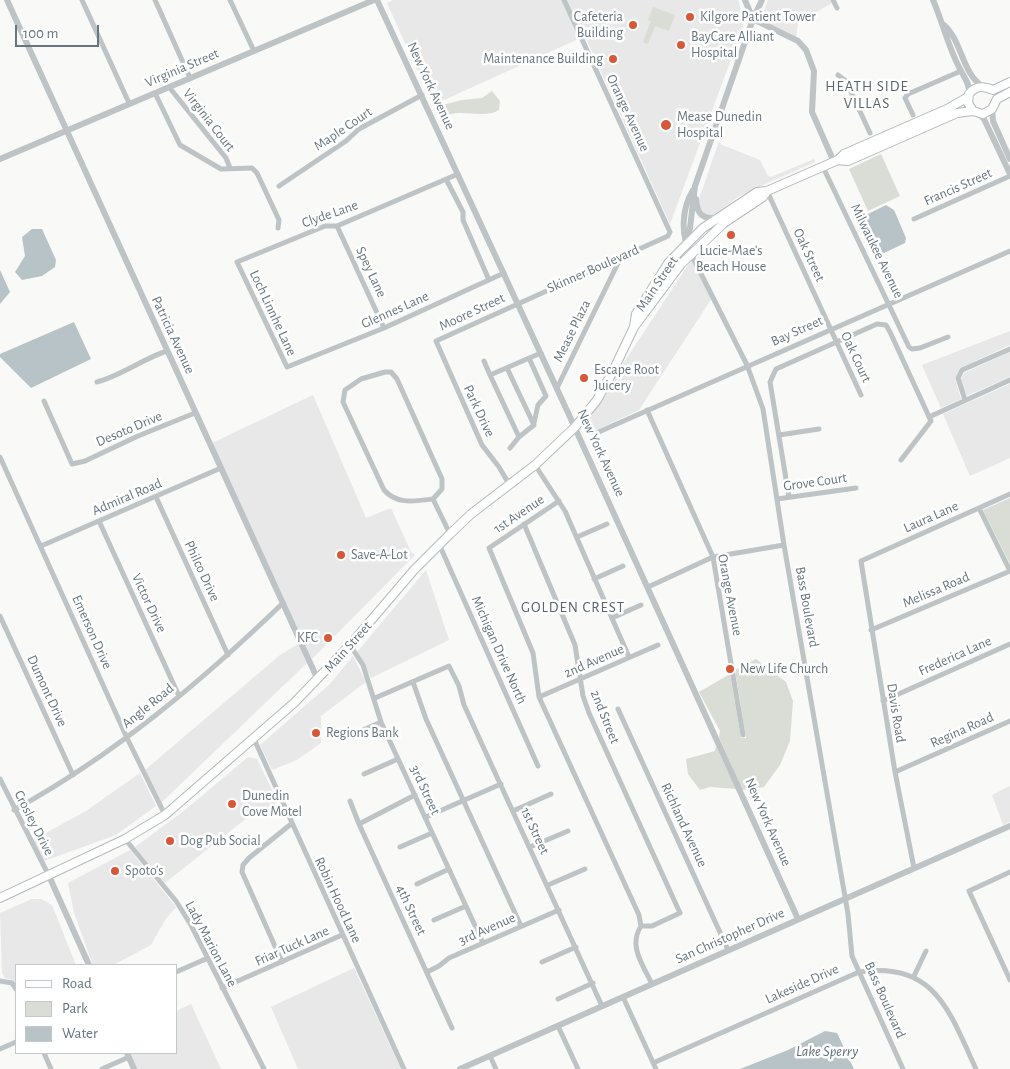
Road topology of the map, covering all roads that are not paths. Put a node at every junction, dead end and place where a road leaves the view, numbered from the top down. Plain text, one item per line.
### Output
1 (7, 0) edge
2 (82, 0) edge
3 (155, 0) edge
4 (230, 0) edge
5 (375, 0) edge
6 (564, 0) edge
7 (745, 0) edge
8 (762, 0) edge
9 (833, 0) edge
10 (933, 0) edge
11 (837, 8) dead end
12 (753, 19) junction
13 (944, 24) junction
14 (254, 51) junction
15 (961, 71) junction
16 (838, 75) dead end
17 (190, 78) junction
18 (1010, 82) edge
19 (982, 86) junction
20 (169, 87) junction
21 (991, 90) junction
22 (1010, 92) edge
23 (155, 93) junction
24 (422, 95) junction
25 (969, 96) junction
26 (129, 103) junction
27 (994, 105) junction
28 (976, 112) junction
29 (913, 115) dead end
30 (65, 130) junction
31 (870, 133) dead end
32 (0, 159) edge
33 (1010, 159) edge
34 (836, 161) junction
35 (823, 167) junction
36 (230, 168) junction
37 (458, 174) junction
38 (1010, 175) edge
39 (446, 179) junction
40 (279, 186) dead end
41 (695, 186) junction
42 (767, 191) junction
43 (716, 218) junction
44 (914, 219) dead end
45 (337, 226) junction
46 (278, 228) dead end
47 (668, 236) joint
48 (686, 244) junction
49 (1010, 251) edge
50 (692, 254) junction
51 (621, 257) junction
52 (237, 262) joint
53 (504, 273) junction
54 (489, 280) junction
55 (518, 303) junction
56 (887, 304) junction
57 (634, 327) junction
58 (384, 328) junction
59 (830, 329) junction
60 (948, 336) dead end
61 (436, 342) joint
62 (837, 342) junction
63 (1010, 349) edge
64 (167, 351) junction
65 (541, 353) junction
66 (529, 358) junction
67 (484, 361) dead end
68 (293, 365) joint
69 (747, 365) junction
70 (507, 368) junction
71 (490, 375) junction
72 (1010, 380) edge
73 (97, 382) dead end
74 (557, 388) junction
75 (861, 395) dead end
76 (965, 400) junction
77 (44, 401) dead end
78 (647, 410) junction
79 (195, 414) junction
80 (930, 419) junction
81 (534, 425) junction
82 (575, 427) junction
83 (819, 429) dead end
84 (594, 434) dead end
85 (778, 435) junction
86 (519, 437) junction
87 (510, 448) dead end
88 (0, 457) edge
89 (901, 460) dead end
90 (535, 465) junction
91 (221, 468) junction
92 (509, 484) junction
93 (856, 488) dead end
94 (1010, 494) edge
95 (156, 497) junction
96 (789, 497) junction
97 (433, 499) junction
98 (777, 499) junction
99 (559, 501) junction
100 (980, 508) junction
101 (99, 521) junction
102 (524, 524) junction
103 (607, 524) dead end
104 (450, 534) junction
105 (577, 537) junction
106 (439, 544) junction
107 (784, 545) junction
108 (41, 546) junction
109 (713, 557) junction
110 (861, 561) joint
111 (623, 566) dead end
112 (1010, 571) edge
113 (594, 579) junction
114 (648, 587) junction
115 (283, 603) junction
116 (641, 605) dead end
117 (0, 616) edge
118 (612, 618) junction
119 (871, 630) junction
120 (1010, 644) edge
121 (658, 645) dead end
122 (350, 646) junction
123 (228, 655) junction
124 (629, 657) junction
125 (580, 679) junction
126 (318, 680) junction
127 (413, 682) junction
128 (179, 696) junction
129 (539, 697) junction
130 (375, 698) junction
131 (882, 701) junction
132 (618, 709) dead end
133 (381, 722) junction
134 (1010, 722) edge
135 (743, 735) dead end
136 (350, 736) dead end
137 (127, 738) junction
138 (254, 739) junction
139 (398, 759) junction
140 (538, 766) dead end
141 (895, 772) junction
142 (364, 774) dead end
143 (73, 775) junction
144 (0, 779) edge
145 (501, 784) junction
146 (551, 794) dead end
147 (415, 795) junction
148 (350, 800) dead end
149 (463, 800) junction
150 (14, 810) junction
151 (513, 811) junction
152 (165, 815) junction
153 (426, 817) junction
154 (291, 824) junction
155 (358, 824) junction
156 (1010, 826) edge
157 (568, 831) dead end
158 (432, 833) junction
159 (125, 839) junction
160 (400, 847) dead end
161 (530, 847) junction
162 (914, 868) junction
163 (449, 869) junction
164 (585, 869) dead end
165 (1010, 872) edge
166 (49, 876) junction
167 (417, 884) dead end
168 (548, 885) junction
169 (0, 898) edge
170 (844, 899) junction
171 (466, 906) junction
172 (559, 910) junction
173 (798, 919) junction
174 (434, 920) dead end
175 (521, 926) junction
176 (641, 926) junction
177 (342, 936) junction
178 (483, 943) junction
179 (576, 947) junction
180 (728, 950) junction
181 (926, 951) dead end
182 (208, 958) junction
183 (282, 962) junction
184 (542, 962) dead end
185 (89, 964) edge
186 (178, 971) edge
187 (427, 972) junction
188 (858, 972) junction
189 (914, 976) junction
190 (1010, 980) edge
191 (0, 981) edge
192 (593, 983) junction
193 (652, 984) junction
194 (15, 988) edge
195 (222, 988) junction
196 (623, 997) junction
197 (558, 999) dead end
198 (602, 1006) junction
199 (558, 1026) junction
200 (452, 1028) dead end
201 (15, 1042) edge
202 (0, 1049) edge
203 (44, 1054) edge
204 (128, 1055) edge
205 (490, 1056) junction
206 (653, 1063) junction
207 (51, 1069) edge
208 (102, 1069) edge
209 (134, 1069) edge
210 (264, 1069) edge
211 (404, 1069) edge
212 (460, 1069) edge
213 (496, 1069) edge
214 (578, 1069) edge
215 (656, 1069) edge
216 (903, 1069) edge
217 (976, 1069) edge

1 - 30 street, Patricia Avenue
2 - 26 street
3 - 17 street
4 - 14 street
5 - 14 street, Virginia Street
5 - 24 street, New York Avenue
6 - 47 street, Orange Avenue
7 - 12 street
8 - 12 street, Main Street
9 - 11 street
10 - 13 street
12 - 34 street
12 - 41 street, Main Street
13 - 15 street
13 - 19 street
14 - 17 street, Virginia Street
15 - 25 street
15 - 29 street
16 - 31 street
17 - 20 street, Virginia Street
18 - 21 main road
19 - 21 main road
19 - 25 main road
20 - 23 street, Virginia Street
20 - 36 street, Virginia Court
21 - 27 main road
22 - 27 main road
23 - 26 street, Virginia Street
23 - 36 street, Virginia Court
24 - 37 street, New York Avenue
24 - 40 street, Maple Court
25 - 28 main road
25 - 34 main road
26 - 30 street, Virginia Street
27 - 28 main road
27 - 33 street
28 - 34 main road
28 - 38 street
30 - 32 street, Virginia Street
30 - 64 street, Patricia Avenue
34 - 35 main road
35 - 42 main road
35 - 56 street, Milwaukee Avenue
36 - 46 street, Virginia Court
37 - 39 street, Clyde Lane
37 - 53 street, New York Avenue
38 - 44 street, Francis Street
39 - 45 street, Clyde Lane
39 - 54 street
41 - 43 street
41 - 48 street, Main Street
42 - 43 main road
42 - 50 main road
42 - 59 street, Oak Street
43 - 48 main road
45 - 52 street, Clyde Lane
45 - 58 street, Spey Lane
47 - 51 street, Skinner Boulevard
48 - 50 street, Bass Boulevard
48 - 57 main road, Main Street
49 - 56 street, Bay Street
50 - 57 main road, Main Street
50 - 69 street, Bass Boulevard
51 - 55 street, Skinner Boulevard
51 - 74 street, Mease Plaza
52 - 68 street, Loch Linnhe Lane
53 - 54 street, Glennes Lane
53 - 55 street, New York Avenue
54 - 58 street, Glennes Lane
55 - 61 street, Moore Street
55 - 65 street, New York Avenue
56 - 59 street, Bay Street
56 - 60 street, Milwaukee Avenue
57 - 82 main road, Main Street
58 - 68 street, Glennes Lane
59 - 62 street, Oak Court
59 - 69 street, Bay Street
61 - 92 street, Park Drive
62 - 75 street, Oak Court
62 - 80 street
62 - 85 street
63 - 76 street
64 - 73 street
64 - 79 street, Patricia Avenue
65 - 66 street
65 - 74 street, New York Avenue
66 - 70 street
66 - 81 street
67 - 71 street
69 - 78 street, Bay Street
69 - 98 street, Bass Boulevard
70 - 71 street
70 - 81 street
71 - 86 street
72 - 76 street
74 - 82 street, New York Avenue
76 - 80 street
77 - 79 street, Desoto Drive
78 - 84 street, Bay Street
78 - 109 street, Orange Avenue
79 - 91 street, Patricia Avenue
80 - 89 street
81 - 86 street
82 - 90 main road, Main Street
82 - 114 street, New York Avenue
83 - 85 street
85 - 96 street
86 - 87 street
88 - 108 street, Emerson Drive
90 - 92 main road, Main Street
90 - 99 street, 1st Avenue
91 - 95 street, Admiral Road
91 - 115 street, Patricia Avenue
92 - 104 main road, Main Street
93 - 96 street, Grove Court
94 - 100 street, Laura Lane
95 - 101 street, Admiral Road
95 - 123 street, Philco Drive
96 - 98 street, Grove Court
97 - 97 street
97 - 104 street
98 - 107 street, Bass Boulevard
99 - 102 street, 1st Avenue
99 - 105 street
100 - 110 street, Laura Lane
100 - 112 street
101 - 108 street, Admiral Road
101 - 128 street, Victor Drive
102 - 125 street, 2nd Street
102 - 129 street, 1st Avenue
103 - 105 street
104 - 106 main road, Main Street
105 - 113 street
106 - 122 main road, Main Street
106 - 140 street, Michigan Drive North
107 - 109 street
107 - 170 street, Bass Boulevard
108 - 137 street, Emerson Drive
109 - 114 street
109 - 135 street, Orange Avenue
110 - 119 street, Davis Road
111 - 113 street
112 - 119 street, Melissa Road
113 - 118 street
114 - 173 street, New York Avenue
115 - 123 street, Angle Road
115 - 126 street, Patricia Avenue
116 - 118 street
117 - 143 street, Dumont Drive
118 - 124 street
119 - 131 street, Davis Road
120 - 131 street, Frederica Lane
121 - 124 street, 2nd Avenue
122 - 126 main road, Main Street
122 - 130 street, 3rd Street
123 - 128 street, Angle Road
124 - 125 street, 2nd Avenue
125 - 129 street, 2nd Avenue
125 - 176 street, 2nd Street
126 - 138 main road, Main Street
127 - 130 street
127 - 145 street, 1st Street
127 - 149 street
128 - 137 street, Angle Road
129 - 176 street
130 - 133 street, 3rd Street
131 - 141 street, Davis Road
132 - 180 street, Richland Avenue
133 - 136 street
133 - 139 street, 3rd Street
134 - 141 street, Regina Road
137 - 143 street, Angle Road
137 - 152 street, Emerson Drive
138 - 152 main road, Main Street
138 - 154 street, Robin Hood Lane
139 - 142 street
139 - 147 street, 3rd Street
141 - 162 street, Davis Road
143 - 150 street, Angle Road
144 - 150 street, Crosley Drive
145 - 149 street
145 - 151 street, 1st Street
146 - 151 street
147 - 153 street, 3rd Street
147 - 155 street
148 - 155 street, 4th Street
149 - 153 street
149 - 175 street
150 - 166 street, Crosley Drive
151 - 161 street, 1st Street
152 - 159 main road, Main Street
153 - 158 street, 3rd Street
154 - 177 street, Robin Hood Lane
154 - 183 street
155 - 187 street, 4th Street
156 - 162 street, San Christopher Drive
157 - 161 street
158 - 160 street
158 - 163 street, 3rd Street
159 - 166 main road, Main Street
159 - 182 street, Lady Marion Lane
161 - 168 street, 1st Street
162 - 170 street, San Christopher Drive
163 - 167 street
163 - 171 street, 3rd Street
164 - 168 street
165 - 190 street
166 - 169 main road, Main Street
166 - 185 street
168 - 172 street, 1st Street
170 - 173 street, San Christopher Drive
170 - 188 street, Bass Boulevard
171 - 174 street
171 - 178 street, 3rd Street
172 - 175 street, 3rd Avenue
172 - 179 street, 1st Street
173 - 180 street, San Christopher Drive
175 - 178 street, 3rd Avenue
176 - 193 street
177 - 183 street, Friar Tuck Lane
177 - 211 street, Robin Hood Lane
178 - 187 street, 3rd Avenue
179 - 184 street
179 - 192 street, 1st Street
180 - 193 street, San Christopher Drive
181 - 189 street
182 - 186 street
182 - 195 street, Lady Marion Lane
183 - 195 street, Friar Tuck Lane
187 - 200 street, 4th Street
188 - 189 street, Lakeside Drive
188 - 206 street, Lakeside Drive
188 - 216 street, Bass Boulevard
189 - 217 street, Lakeside Drive
191 - 194 street
192 - 197 street
192 - 198 street, 1st Street
193 - 196 street, San Christopher Drive
195 - 210 street, Lady Marion Lane
196 - 198 street, San Christopher Drive
196 - 206 street
198 - 199 street, San Christopher Drive
199 - 205 street, San Christopher Drive
199 - 214 street
201 - 202 street
203 - 207 street
204 - 208 street
204 - 209 street
205 - 212 street, San Christopher Drive
205 - 213 street
206 - 215 street

